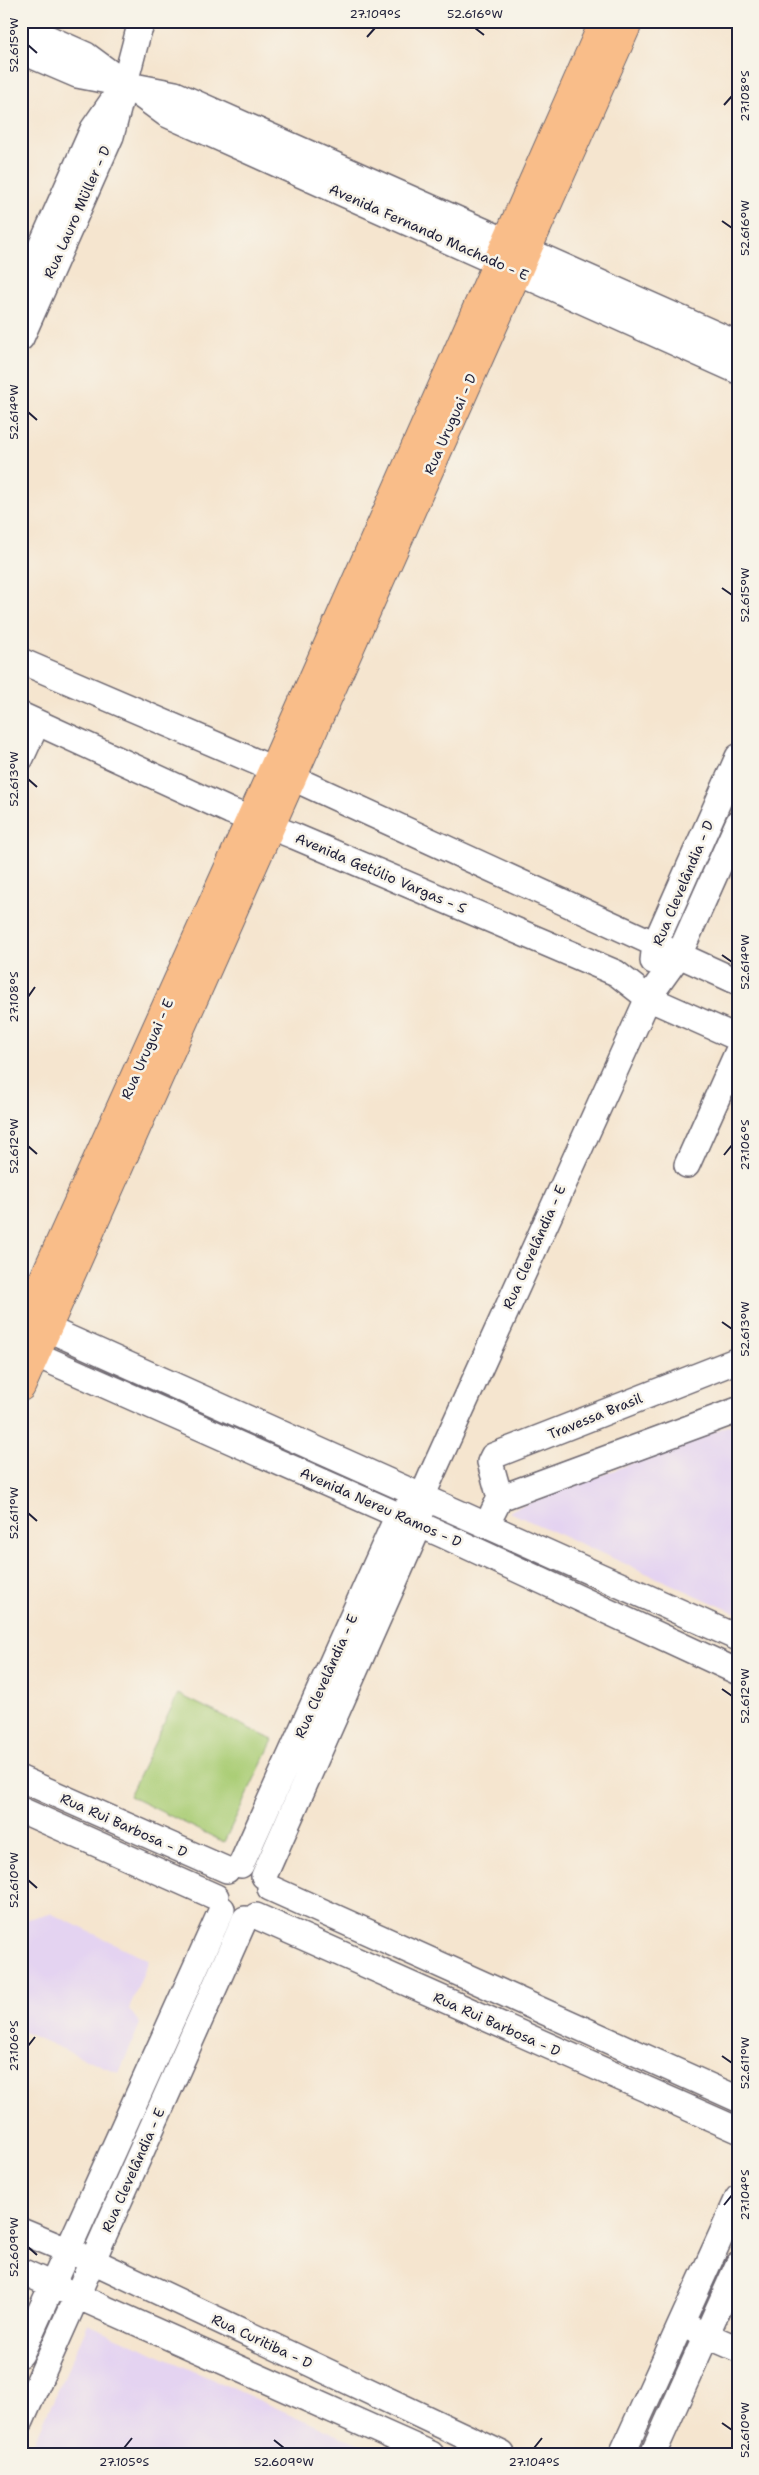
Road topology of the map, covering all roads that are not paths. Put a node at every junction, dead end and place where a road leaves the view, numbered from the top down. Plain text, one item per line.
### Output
1 (143, 21) edge
2 (161, 21) edge
3 (604, 21) edge
4 (629, 21) edge
5 (21, 26) edge
6 (21, 50) edge
7 (125, 84) junction
8 (70, 206) junction
9 (512, 256) junction
10 (21, 291) edge
11 (21, 338) edge
12 (727, 339) edge
13 (706, 357) junction
14 (738, 371) edge
15 (21, 661) edge
16 (29, 719) edge
17 (21, 758) edge
18 (738, 758) edge
19 (283, 774) junction
20 (260, 823) junction
21 (738, 823) edge
22 (655, 944) junction
23 (679, 955) junction
24 (738, 982) edge
25 (648, 998) junction
26 (738, 1038) edge
27 (738, 1051) edge
28 (687, 1165) dead end
29 (29, 1323) edge
30 (29, 1351) edge
31 (738, 1360) edge
32 (21, 1387) edge
33 (738, 1410) edge
34 (422, 1497) junction
35 (500, 1498) junction
36 (409, 1520) junction
37 (486, 1525) junction
38 (738, 1638) edge
39 (738, 1672) edge
40 (21, 1779) edge
41 (66, 1799) junction
42 (21, 1810) edge
43 (54, 1824) junction
44 (234, 1867) junction
45 (267, 1882) junction
46 (219, 1903) junction
47 (251, 1917) junction
48 (156, 2056) junction
49 (180, 2066) junction
50 (738, 2098) edge
51 (738, 2130) edge
52 (738, 2198) edge
53 (21, 2231) edge
54 (731, 2231) edge
55 (68, 2250) junction
56 (93, 2261) junction
57 (738, 2265) edge
58 (21, 2271) edge
59 (52, 2284) junction
60 (77, 2296) junction
61 (681, 2324) junction
62 (707, 2336) junction
63 (738, 2349) edge
64 (21, 2354) edge
65 (21, 2421) edge
66 (432, 2454) edge
67 (502, 2454) edge
68 (622, 2454) edge
69 (654, 2454) edge

1 - 7 street, Rua Lauro Müller - D
2 - 7 street, Rua Lauro Müller - D
3 - 9 main road, Rua Uruguai - D
4 - 9 main road, Rua Uruguai - D
5 - 7 street, Avenida Fernando Machado - E
6 - 7 street, Avenida Fernando Machado - E
7 - 8 street, Rua Lauro Müller - D
7 - 9 street, Avenida Fernando Machado - E
8 - 10 street, Rua Lauro Müller - D
8 - 11 street, Rua Lauro Müller - D
9 - 12 street, Avenida Fernando Machado - E
9 - 13 street, Avenida Fernando Machado - E
9 - 19 main road, Rua Uruguai - D
12 - 13 street
13 - 14 street, Avenida Fernando Machado - E
15 - 19 street
16 - 17 street
16 - 20 street, Avenida Getúlio Vargas - S
18 - 22 street, Rua Clevelândia - D
19 - 20 main road, Rua Uruguai - E
19 - 22 street
20 - 25 street, Avenida Getúlio Vargas - S
20 - 29 main road, Rua Uruguai - E
21 - 23 street, Rua Clevelândia - D
22 - 23 street
22 - 25 street, Rua Clevelândia - D
23 - 24 street
23 - 25 street, Rua Clevelândia - D
25 - 26 street, Avenida Getúlio Vargas - S
25 - 34 street, Rua Clevelândia - E
27 - 28 street
29 - 30 main road, Rua Uruguai - E
29 - 34 street, Avenida Nereu Ramos - D
30 - 32 main road, Rua Uruguai - E
30 - 36 street, Avenida Nereu Ramos - D
31 - 35 street, Travessa Brasil
33 - 35 street
34 - 36 street, Rua Clevelândia - E
34 - 37 street, Avenida Nereu Ramos - D
35 - 37 street
36 - 39 street, Avenida Nereu Ramos - D
36 - 44 street, Rua Clevelândia - E
36 - 45 street, Rua Clevelândia - E
37 - 38 street, Avenida Nereu Ramos - D
40 - 41 street, Rua Rui Barbosa - D
41 - 43 street
41 - 44 street, Rua Rui Barbosa - D
42 - 43 street, Rua Rui Barbosa - D
43 - 46 street, Rua Rui Barbosa - D
44 - 45 street
44 - 46 street
45 - 47 street
45 - 50 street
46 - 47 street
46 - 48 street, Rua Clevelândia - E
47 - 49 street, Rua Clevelândia - E
47 - 51 street, Rua Rui Barbosa - D
48 - 49 street
48 - 55 street, Rua Clevelândia - E
49 - 56 street, Rua Clevelândia - E
52 - 54 street
53 - 55 street, Rua Curitiba - D
54 - 61 street
55 - 56 street, Rua Curitiba - D
55 - 59 street, Rua Clevelândia - E
56 - 60 street, Rua Clevelândia - E
56 - 67 street, Rua Curitiba - D
57 - 62 street
58 - 59 street
59 - 60 street
59 - 64 street, Rua Clevelândia - E
60 - 65 street, Rua Clevelândia - E
60 - 66 street
61 - 62 street
61 - 68 street
62 - 63 street
62 - 69 street

